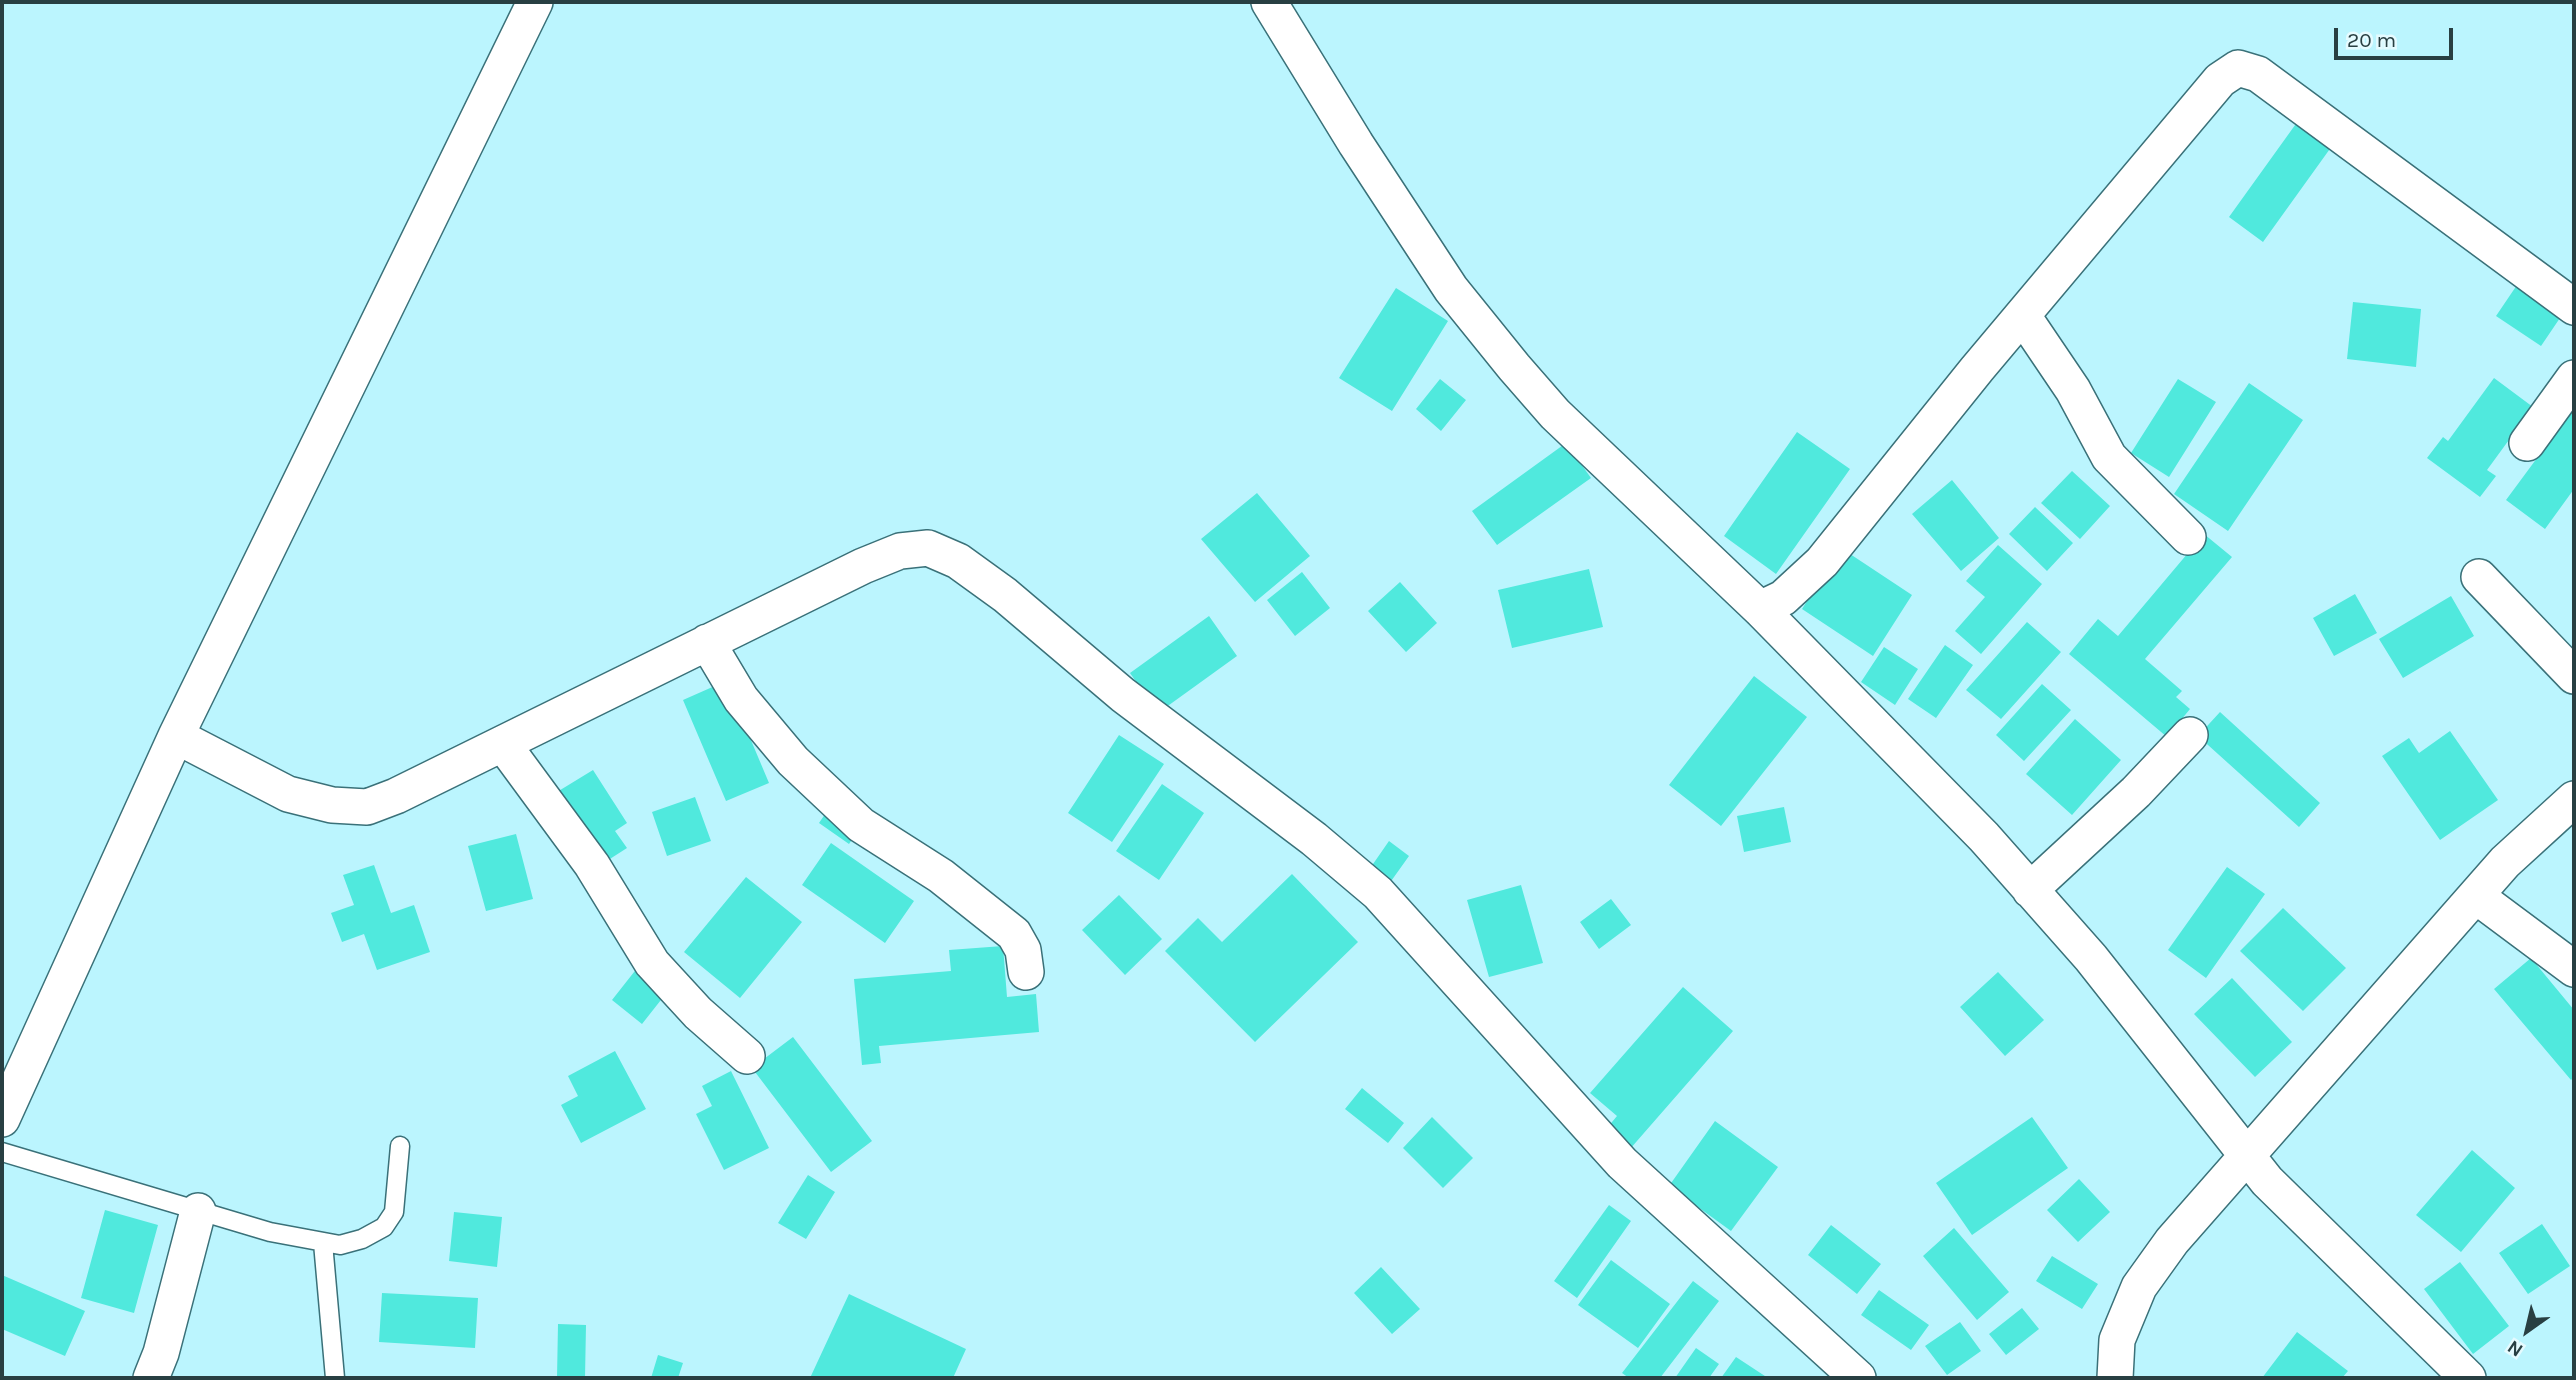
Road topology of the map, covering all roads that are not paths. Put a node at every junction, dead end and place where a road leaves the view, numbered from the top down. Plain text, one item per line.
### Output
1 (535, 2) edge
2 (1269, 2) edge
3 (2574, 307) edge
4 (2023, 316) junction
5 (2574, 378) edge
6 (2527, 443) dead end
7 (2188, 537) dead end
8 (2479, 577) dead end
9 (1760, 609) junction
10 (707, 642) junction
11 (2574, 676) edge
12 (2190, 734) dead end
13 (176, 736) junction
14 (503, 744) junction
15 (2574, 799) edge
16 (2030, 890) junction
17 (2476, 896) junction
18 (2574, 970) edge
19 (1026, 972) dead end
20 (747, 1056) dead end
21 (2, 1119) edge
22 (400, 1146) dead end
23 (2, 1153) edge
24 (2248, 1154) junction
25 (198, 1211) junction
26 (323, 1243) junction
27 (151, 1378) edge
28 (335, 1378) edge
29 (1858, 1378) edge
30 (2115, 1378) edge
31 (2468, 1378) edge

1 - 13 street
2 - 9 street
3 - 4 street
4 - 7 street
4 - 9 street
5 - 6 street
8 - 11 street
9 - 16 street
10 - 14 street
10 - 19 street
10 - 29 street
12 - 16 street
13 - 14 street
13 - 21 street
14 - 20 street
15 - 17 street
16 - 24 street
17 - 18 street
17 - 24 street
22 - 26 lane
23 - 25 lane
24 - 30 street
24 - 31 street
25 - 26 lane
25 - 27 street
26 - 28 lane

